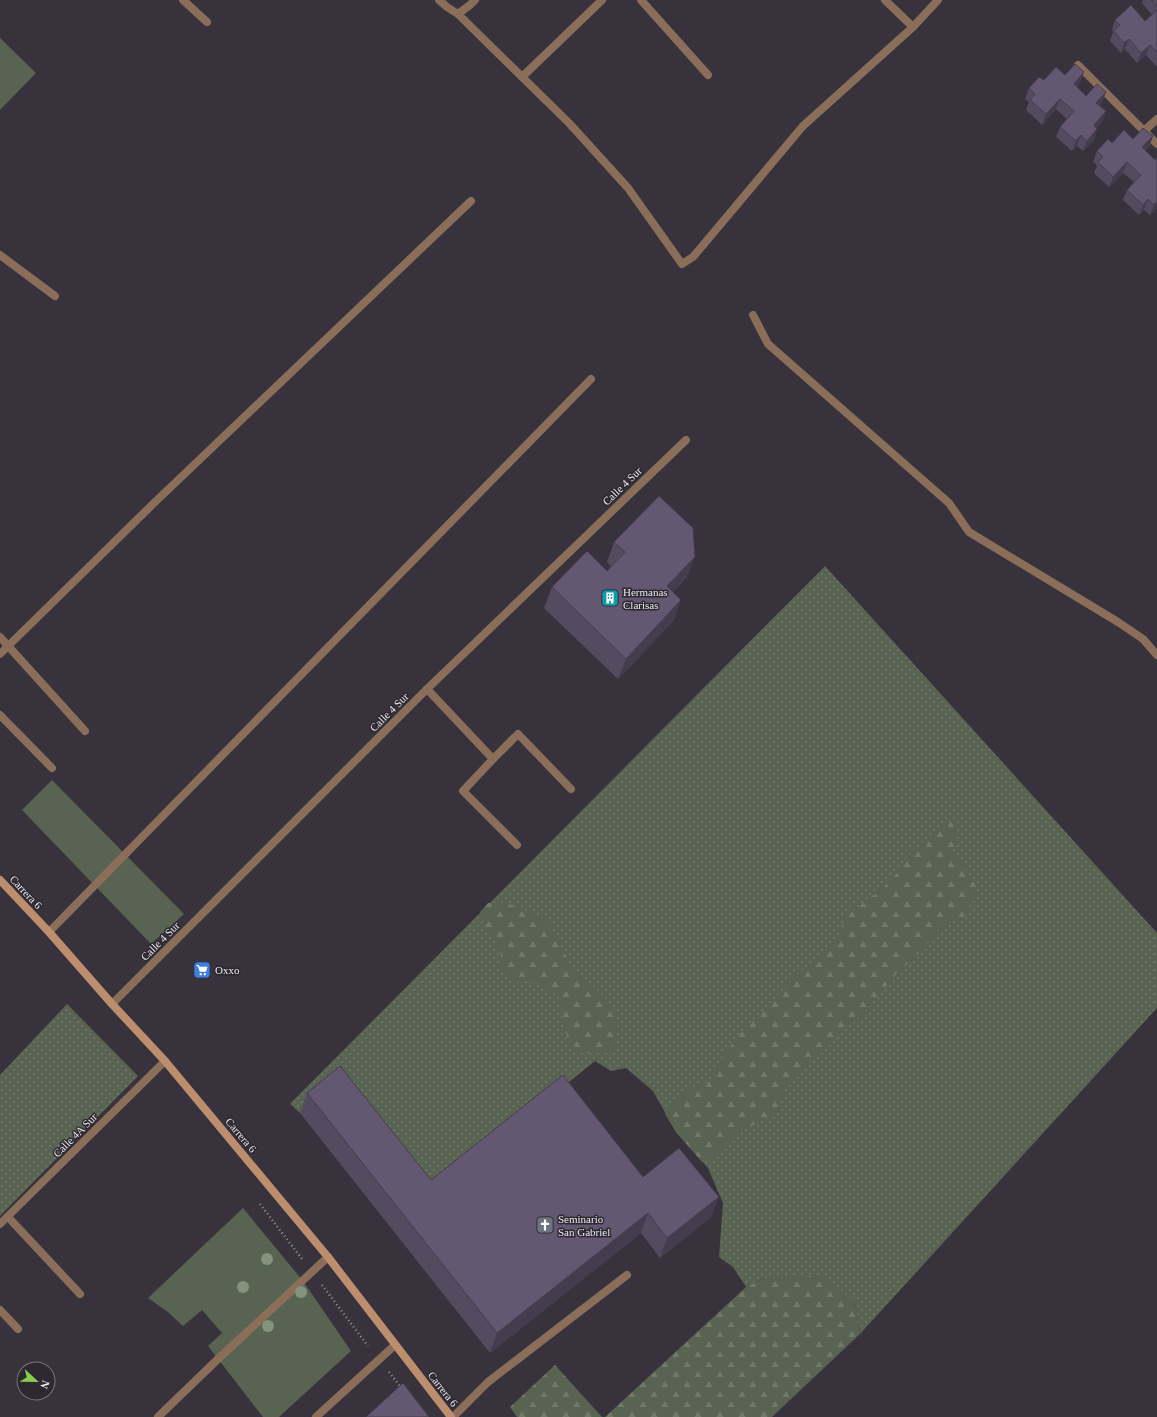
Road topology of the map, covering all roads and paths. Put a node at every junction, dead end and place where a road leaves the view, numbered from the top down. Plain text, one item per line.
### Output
1 (183, 0) edge
2 (439, 0) edge
3 (475, 0) edge
4 (602, 0) edge
5 (641, 0) edge
6 (885, 0) edge
7 (938, 0) edge
8 (458, 14) junction
9 (207, 22) dead end
10 (913, 27) junction
11 (1078, 65) edge
12 (708, 75) dead end
13 (522, 77) junction
14 (1157, 119) edge
15 (1144, 131) junction
16 (1157, 144) edge
17 (471, 201) dead end
18 (0, 255) edge
19 (55, 296) dead end
20 (753, 315) dead end
21 (591, 379) dead end
22 (686, 440) dead end
23 (0, 637) edge
24 (9, 646) junction
25 (0, 654) edge
26 (1157, 655) edge
27 (428, 688) junction
28 (0, 715) edge
29 (85, 732) dead end
30 (493, 759) junction
31 (52, 768) dead end
32 (571, 789) dead end
33 (517, 845) dead end
34 (0, 880) edge
35 (49, 932) junction
36 (112, 1004) junction
37 (165, 1061) junction
38 (258, 1202) dead end
39 (8, 1217) junction
40 (0, 1224) edge
41 (328, 1257) junction
42 (312, 1271) junction
43 (627, 1275) dead end
44 (80, 1294) dead end
45 (0, 1310) edge
46 (18, 1329) dead end
47 (395, 1345) junction
48 (378, 1360) junction
49 (407, 1394) edge
50 (158, 1417) edge
51 (316, 1417) edge
52 (452, 1417) edge

1 - 9 street
2 - 8 street
3 - 8 street
4 - 13 street
5 - 12 street
6 - 10 street
7 - 10 street
8 - 13 street
10 - 13 street
11 - 15 street
14 - 15 street
15 - 16 street
17 - 24 street
18 - 19 street
20 - 26 street
21 - 35 street
22 - 27 street, Calle 4 Sur
23 - 24 street
24 - 25 street
24 - 29 street
27 - 30 street
27 - 36 street, Calle 4 Sur
28 - 31 street
30 - 32 street
30 - 33 street
34 - 35 main road, Carrera 6
35 - 36 main road, Carrera 6
36 - 37 main road, Carrera 6
37 - 39 street, Calle 4A Sur
37 - 41 main road, Carrera 6
38 - 42 path
39 - 40 street, Calle 4A Sur
39 - 44 street
41 - 42 street
41 - 47 main road, Carrera 6
42 - 48 path
42 - 50 street
43 - 52 street
45 - 46 street
47 - 48 street
47 - 52 main road, Carrera 6
48 - 49 path
48 - 51 street

